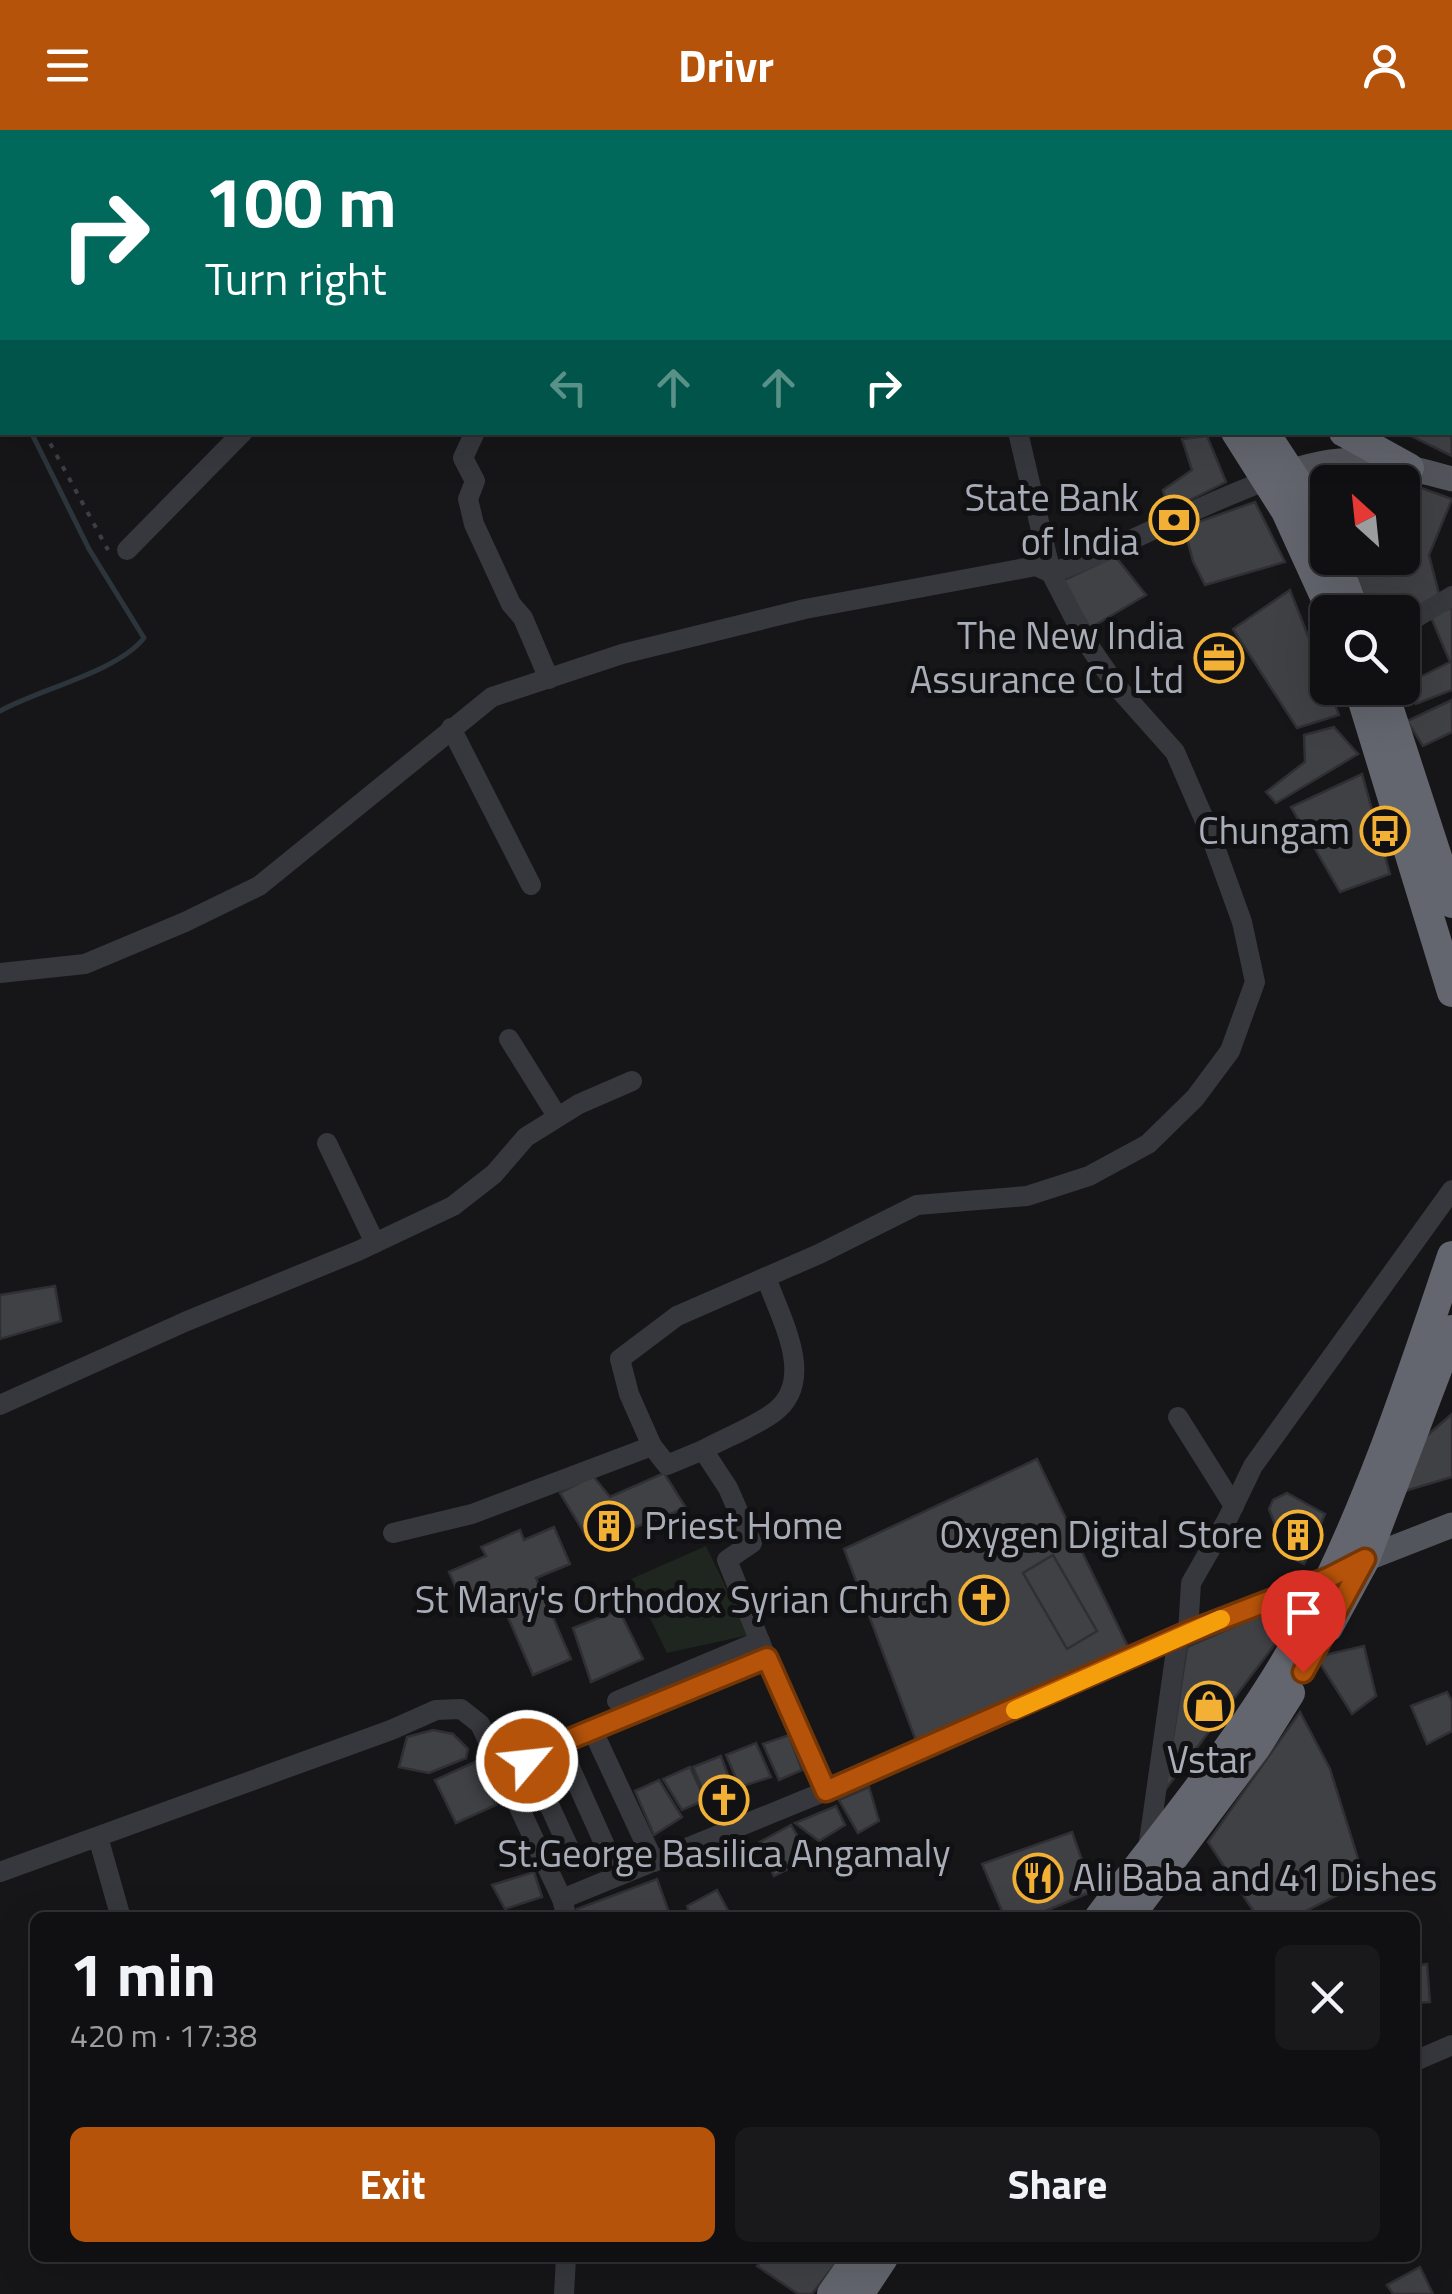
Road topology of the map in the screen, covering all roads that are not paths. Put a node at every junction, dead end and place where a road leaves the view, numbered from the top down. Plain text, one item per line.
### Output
1 (240, 435) edge
2 (474, 435) edge
3 (1019, 435) edge
4 (1239, 435) edge
5 (1265, 435) edge
6 (1348, 435) edge
7 (1385, 465) edge
8 (1420, 477) edge
9 (1310, 478) edge
10 (1452, 479) edge
11 (1283, 482) junction
12 (1310, 521) edge
13 (120, 554) road end
14 (1051, 574) junction
15 (1325, 595) edge
16 (1452, 596) edge
17 (1420, 615) edge
18 (549, 680) junction
19 (1364, 705) edge
20 (1388, 705) edge
21 (451, 728) junction
22 (531, 885) dead end
23 (1452, 904) edge
24 (0, 973) edge
25 (1452, 992) edge
26 (509, 1039) dead end
27 (632, 1082) dead end
28 (557, 1116) junction
29 (328, 1143) dead end
30 (1452, 1190) edge
31 (375, 1243) junction
32 (1452, 1256) edge
33 (766, 1277) junction
34 (1452, 1330) edge
35 (0, 1405) edge
36 (1178, 1417) dead end
37 (652, 1446) junction
38 (703, 1450) junction
39 (1234, 1506) junction
40 (1452, 1525) edge
41 (393, 1533) dead end
42 (1365, 1559) junction
43 (1328, 1578) junction
44 (1183, 1634) junction
45 (763, 1649) junction
46 (617, 1701) dead end
47 (598, 1726) junction
48 (558, 1743) junction
49 (826, 1791) junction
50 (98, 1836) junction
51 (607, 1850) junction
52 (1147, 1856) junction
53 (654, 1862) junction
54 (0, 1872) edge
55 (619, 1876) junction
56 (564, 1908) edge
57 (119, 1912) edge
58 (1124, 1912) edge
59 (1126, 1912) edge
60 (1452, 2045) edge
61 (1420, 2058) edge
62 (566, 2262) edge
63 (854, 2262) edge
64 (880, 2262) edge
65 (564, 2294) edge
66 (832, 2294) edge
67 (859, 2294) edge

1 - 13 street
2 - 18 street
3 - 14 street
4 - 11 highway
5 - 11 highway
6 - 7 highway
8 - 10 main road
9 - 11 main road
11 - 12 highway
11 - 14 street
11 - 15 highway
14 - 18 street
14 - 33 street
16 - 17 street
18 - 21 street
19 - 25 highway
20 - 23 highway
21 - 22 street
21 - 24 street
26 - 28 street
27 - 28 street
28 - 31 street
29 - 31 street
30 - 39 street
31 - 35 street
32 - 43 highway
33 - 37 street
33 - 38 street
34 - 42 highway
36 - 39 street
37 - 38 street
37 - 41 street
38 - 45 street
39 - 44 street
40 - 42 main road
42 - 43 street
42 - 59 highway
43 - 44 street
43 - 52 highway
44 - 49 street
44 - 52 street
45 - 46 street
45 - 47 street
45 - 49 street
47 - 48 street
47 - 53 street
48 - 51 street
48 - 51 street
49 - 53 street
50 - 54 street
50 - 56 street
50 - 57 street
51 - 55 street
52 - 58 highway
53 - 55 street
55 - 56 street
60 - 61 street
62 - 65 street
63 - 66 highway
64 - 67 highway

